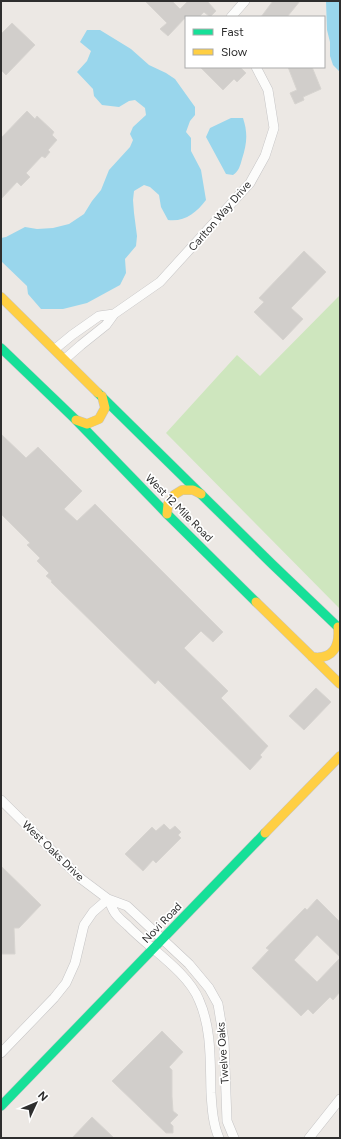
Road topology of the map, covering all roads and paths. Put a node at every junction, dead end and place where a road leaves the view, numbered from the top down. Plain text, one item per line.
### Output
1 (245, 1) edge
2 (232, 16) edge
3 (257, 68) edge
4 (1, 297) edge
5 (114, 314) junction
6 (1, 348) edge
7 (55, 349) junction
8 (65, 359) junction
9 (102, 396) junction
10 (76, 420) junction
11 (202, 494) junction
12 (167, 514) junction
13 (339, 628) edge
14 (312, 657) junction
15 (340, 684) edge
16 (340, 756) edge
17 (1, 800) edge
18 (108, 899) junction
19 (162, 940) junction
20 (154, 949) junction
21 (1, 1053) edge
22 (340, 1099) edge
23 (1, 1106) edge
24 (219, 1138) edge
25 (234, 1138) edge
26 (309, 1138) edge

1 - 2 street
3 - 5 street, Carlton Way Drive
4 - 7 main road
5 - 7 street, Carlton Way Drive
5 - 8 street, Carlton Way Drive
6 - 10 main road, West 12 Mile Road
7 - 8 main road
8 - 9 main road
9 - 10 main road
9 - 11 main road
10 - 12 main road, West 12 Mile Road
11 - 12 main road
11 - 13 main road
12 - 14 main road, West 12 Mile Road
13 - 14 main road
14 - 15 main road, West 12 Mile Road
16 - 19 main road, Novi Road
17 - 18 street, West Oaks Drive
18 - 19 street, West Oaks Drive
18 - 20 street, West Oaks Drive
18 - 21 street
19 - 20 main road, Novi Road
19 - 25 street, Twelve Oaks
20 - 23 main road, Novi Road
20 - 24 street, Twelve Oaks
22 - 26 street

